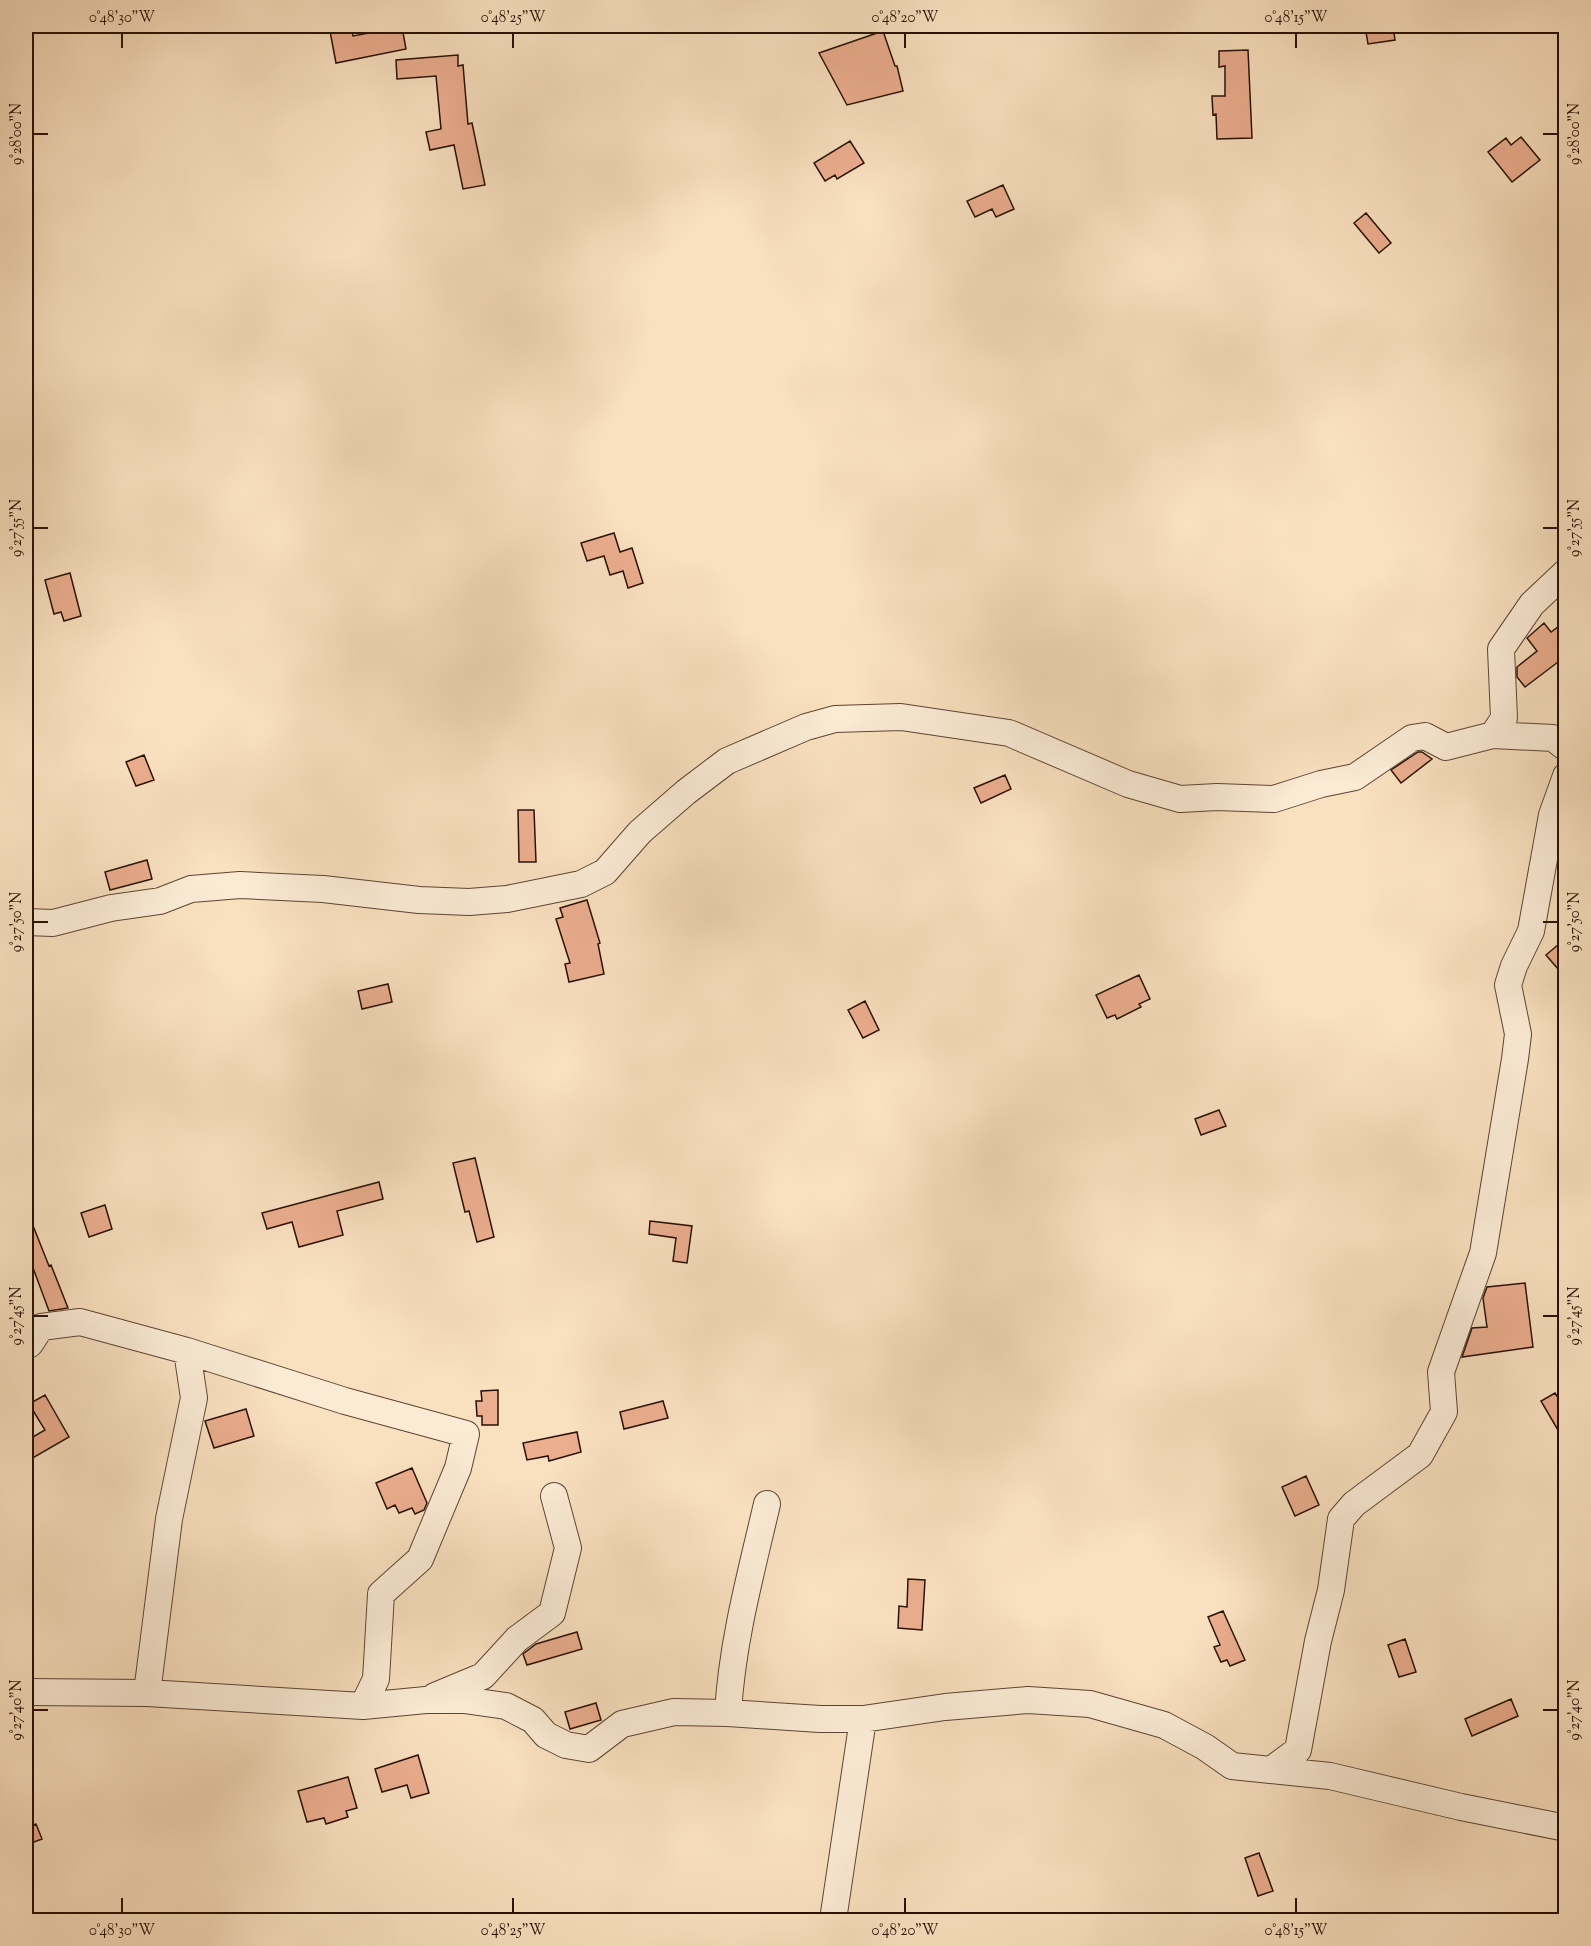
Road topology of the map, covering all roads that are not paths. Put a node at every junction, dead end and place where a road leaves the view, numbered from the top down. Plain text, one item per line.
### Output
1 (1566, 572) edge
2 (1493, 735) junction
3 (1566, 748) edge
4 (1566, 776) edge
5 (26, 922) edge
6 (26, 1347) edge
7 (187, 1351) junction
8 (554, 1496) dead end
9 (767, 1504) dead end
10 (26, 1692) edge
11 (147, 1693) junction
12 (426, 1700) junction
13 (363, 1706) junction
14 (728, 1713) junction
15 (863, 1719) junction
16 (1271, 1770) junction
17 (1566, 1828) edge
18 (833, 1920) edge

1 - 2 street
2 - 3 street
2 - 5 street
4 - 16 street
6 - 7 street
7 - 11 street
7 - 13 street
8 - 12 street
9 - 14 street
10 - 11 street
11 - 13 street
12 - 13 street
12 - 14 street
14 - 15 street
15 - 16 street
15 - 18 street
16 - 17 street

